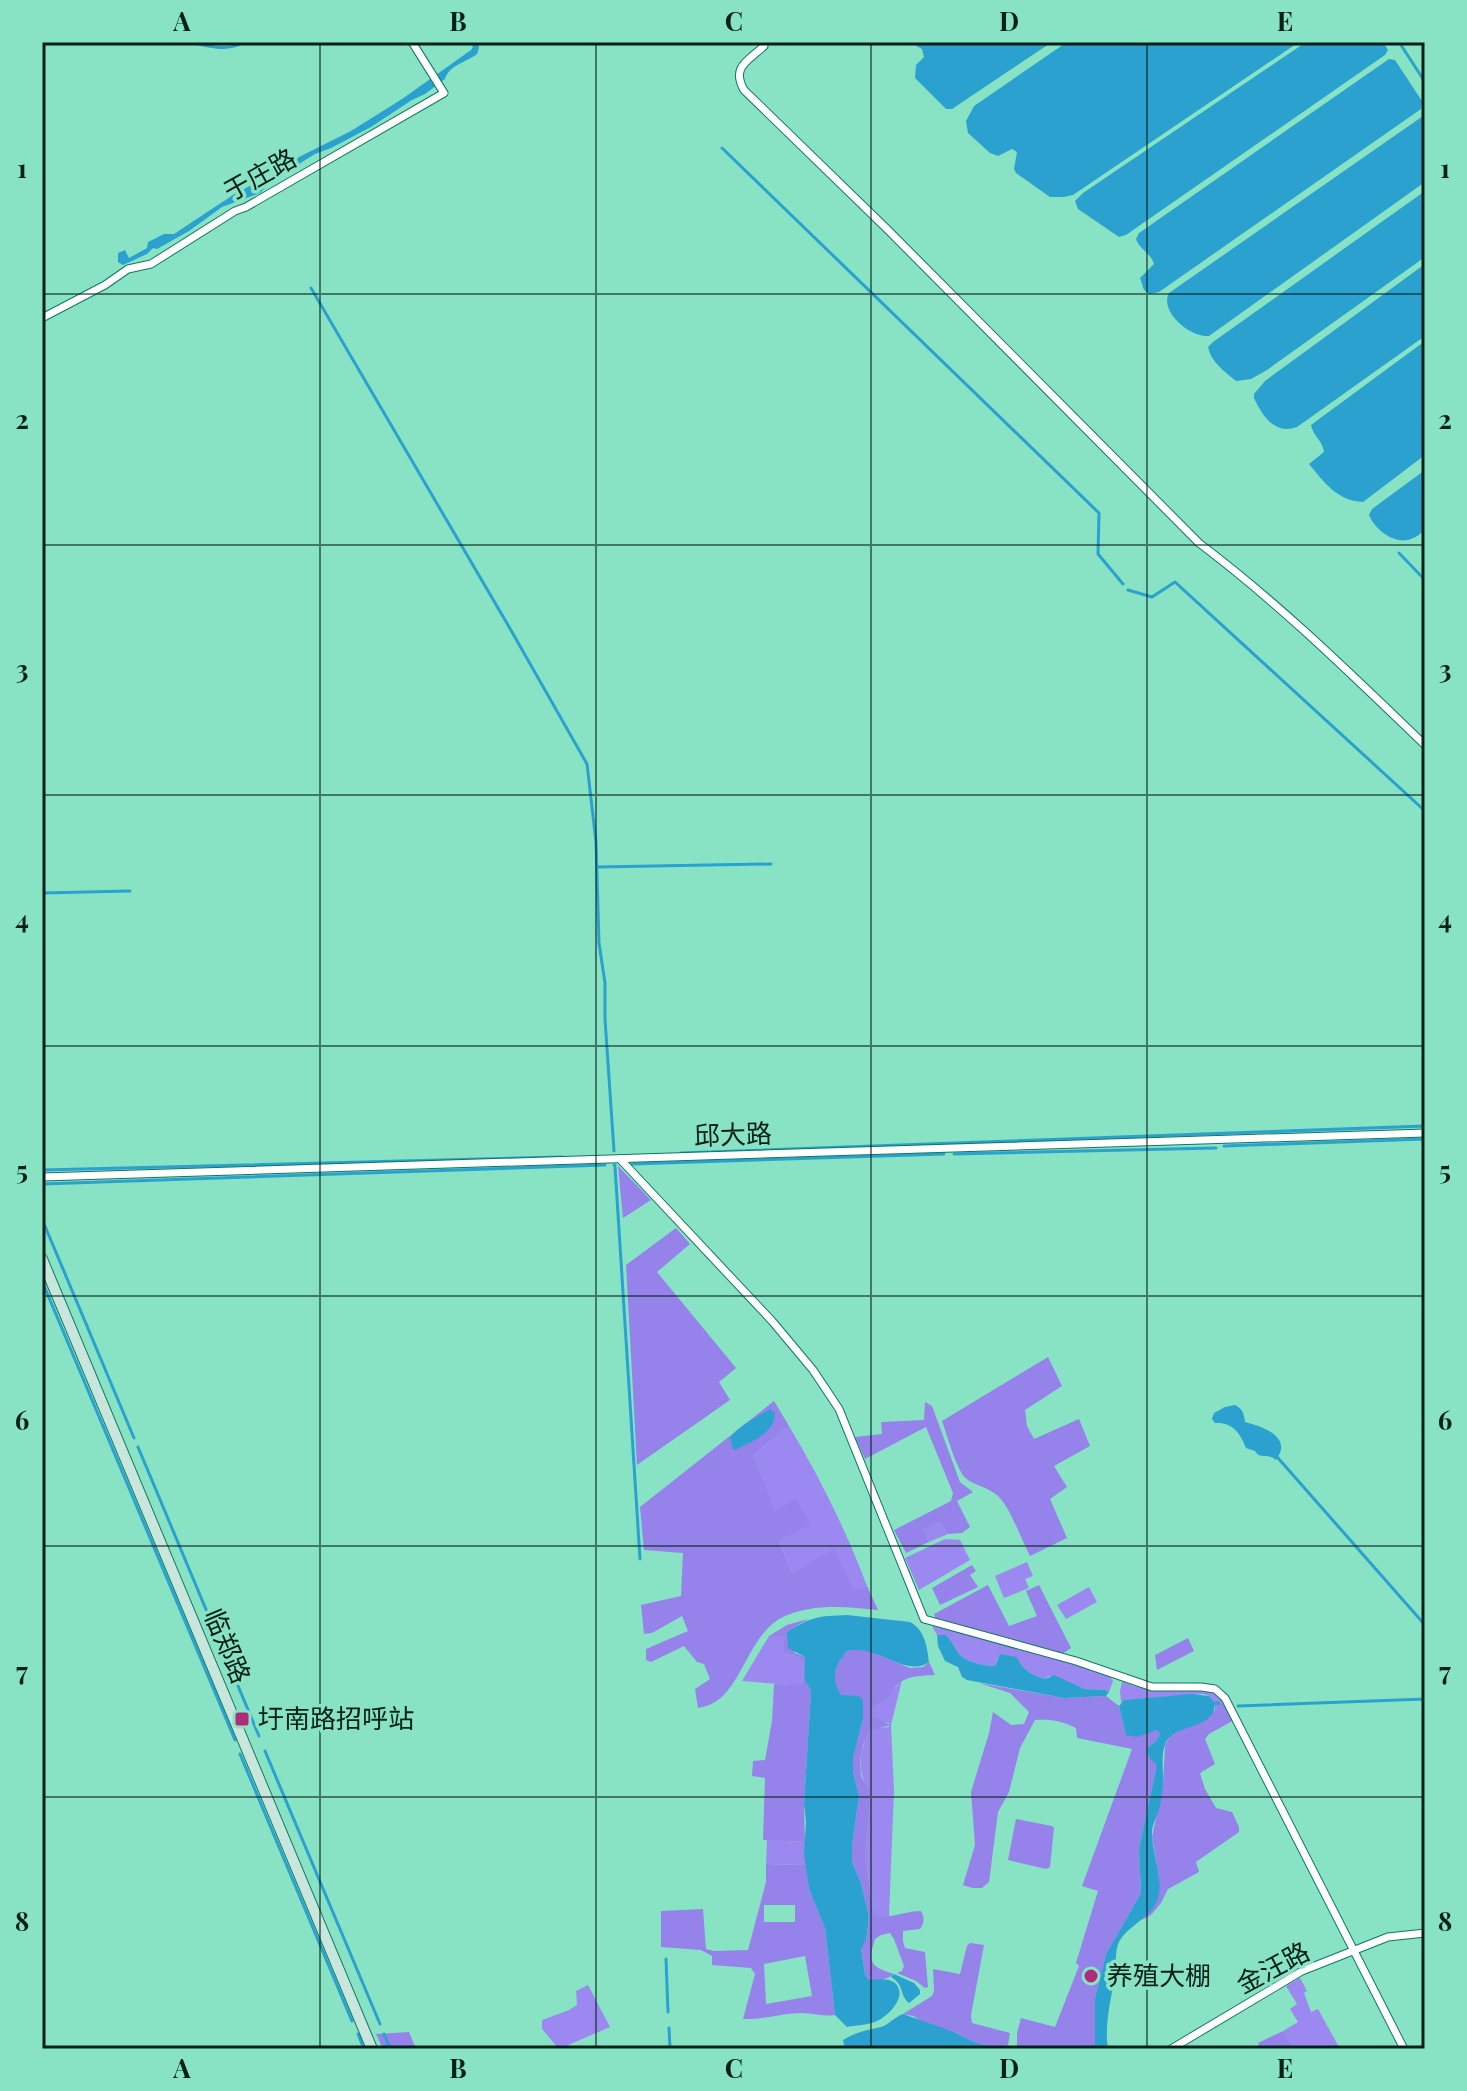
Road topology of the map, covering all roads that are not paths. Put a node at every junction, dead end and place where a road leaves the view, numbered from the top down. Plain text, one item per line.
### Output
1 (412, 42) edge
2 (763, 42) edge
3 (42, 318) edge
4 (1425, 745) edge
5 (1425, 1133) edge
6 (620, 1159) junction
7 (42, 1177) edge
8 (42, 1259) edge
9 (1425, 1933) edge
10 (1354, 1950) junction
11 (372, 2049) edge
12 (1171, 2049) edge
13 (1404, 2049) edge

1 - 3 street, 于庄路
2 - 4 street
5 - 6 street, 邱大路
6 - 7 street, 邱大路
6 - 10 street
8 - 11 main road, 临郑路
9 - 10 street, 金汪路
10 - 12 street, 金汪路
10 - 13 street

